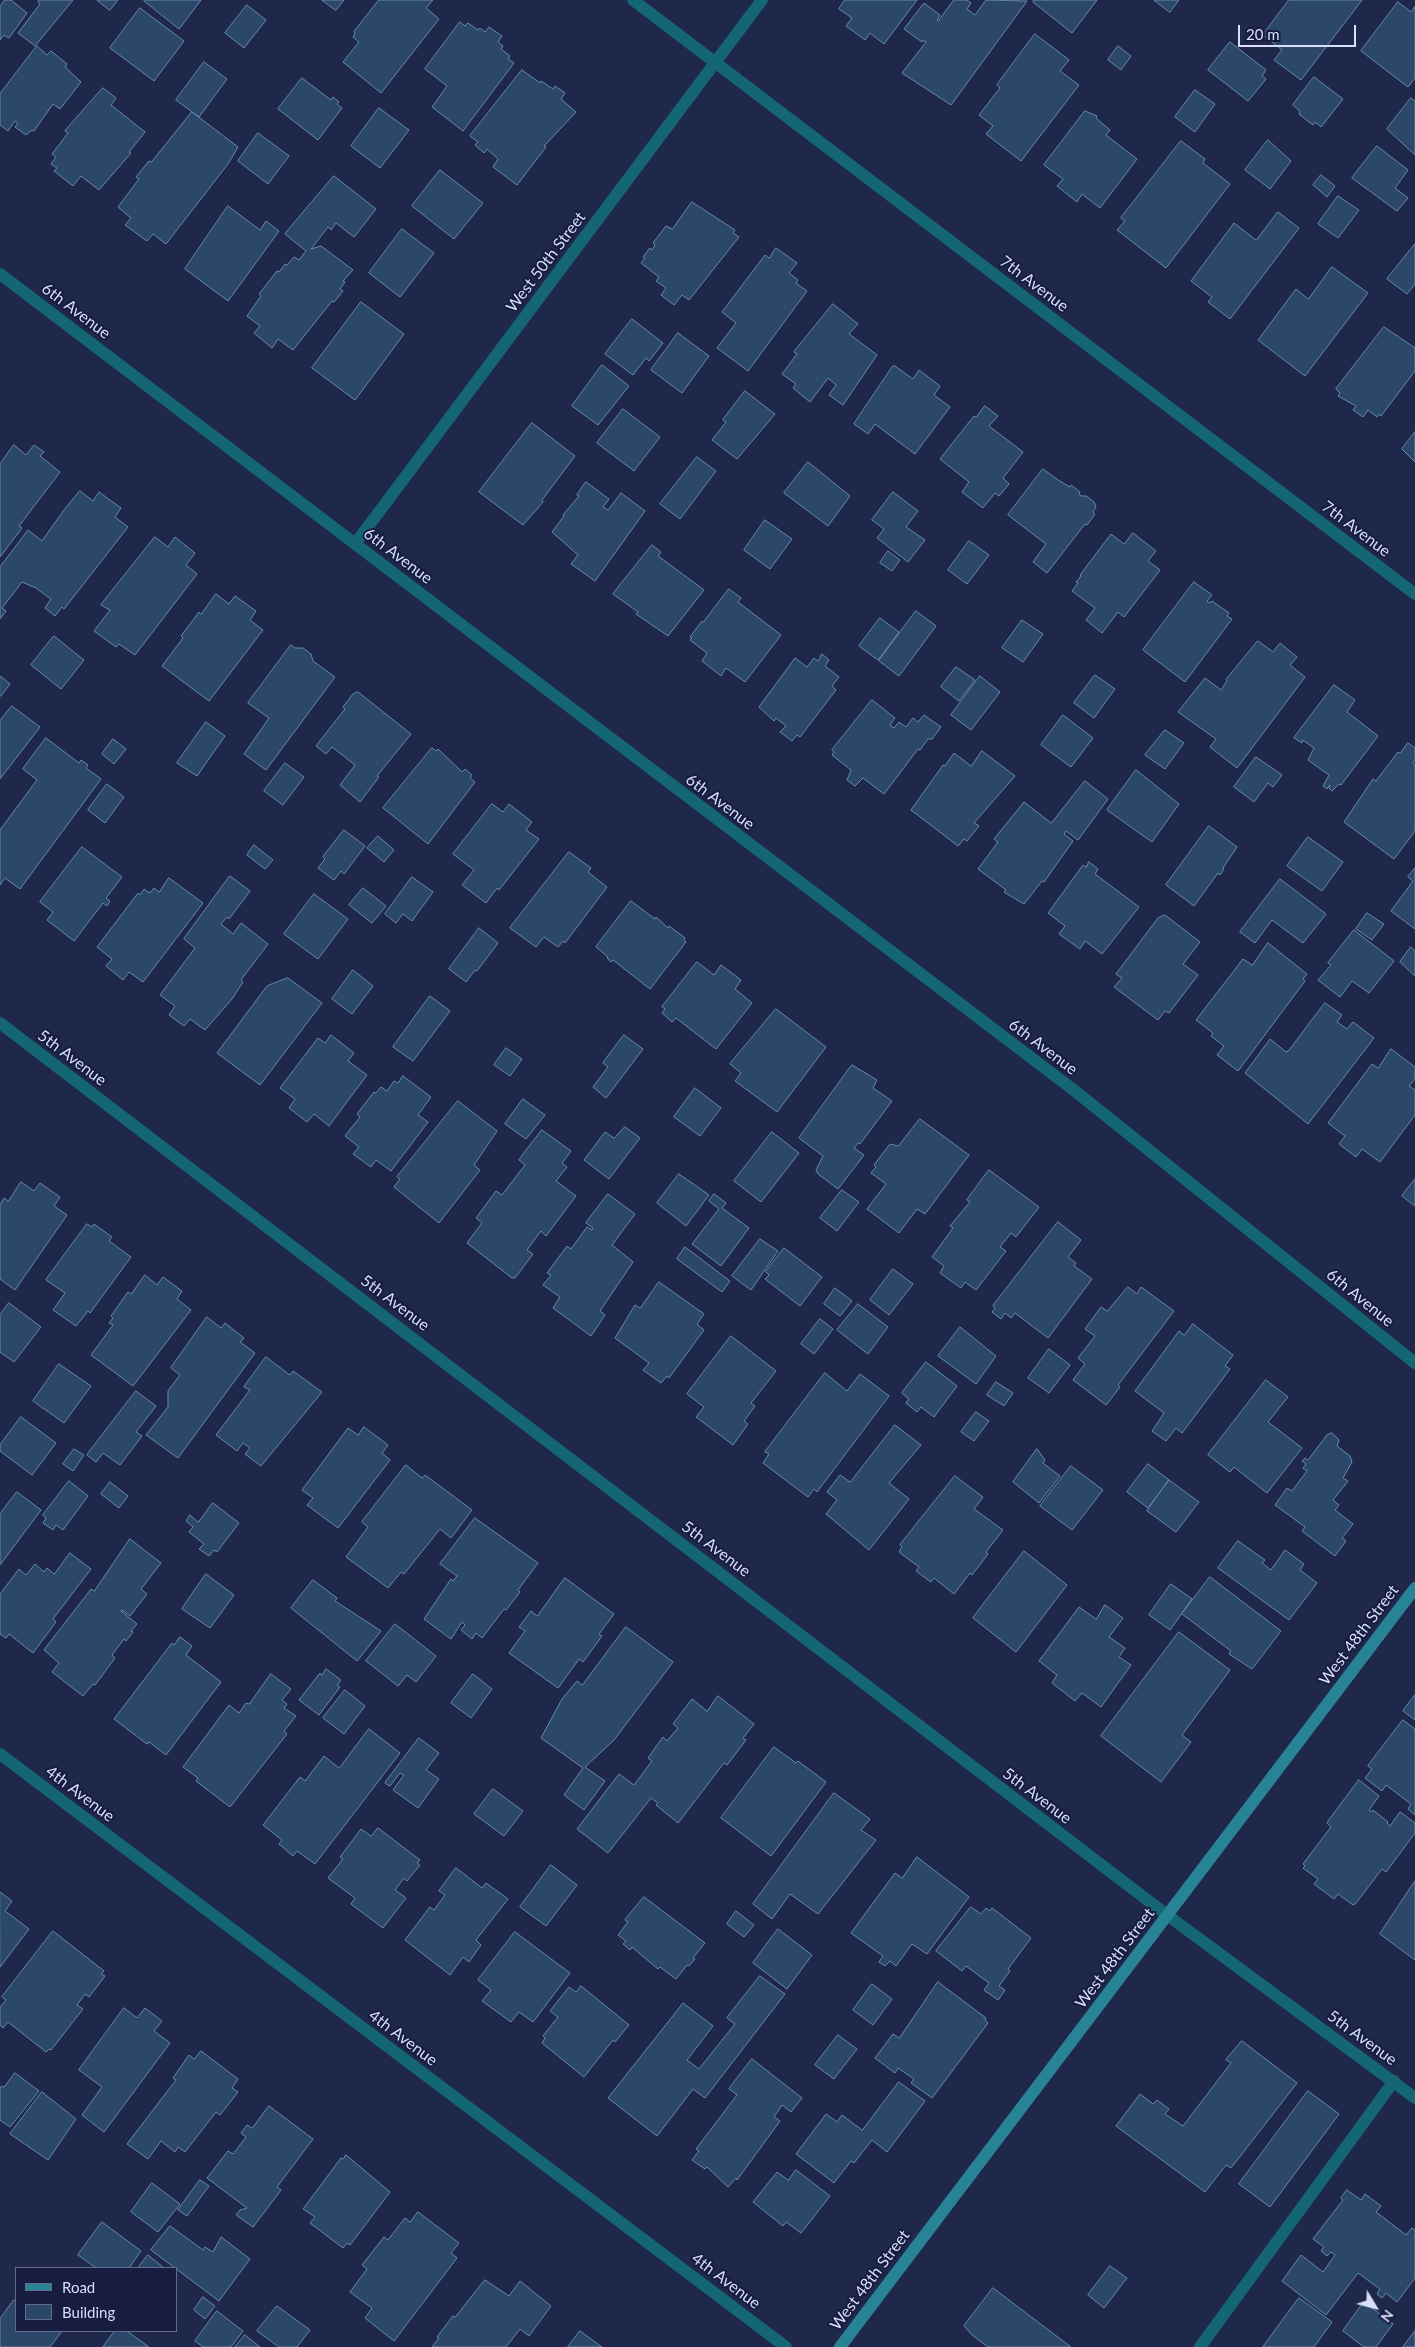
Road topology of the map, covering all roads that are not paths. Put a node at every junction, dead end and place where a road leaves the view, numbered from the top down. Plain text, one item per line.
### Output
1 (633, 0) edge
2 (762, 0) edge
3 (715, 62) junction
4 (0, 274) edge
5 (355, 544) junction
6 (1415, 594) edge
7 (0, 1023) edge
8 (1415, 1363) edge
9 (1415, 1588) edge
10 (0, 1754) edge
11 (1167, 1916) junction
12 (1394, 2081) junction
13 (1415, 2098) edge
14 (786, 2347) edge
15 (840, 2347) edge
16 (1200, 2347) edge

1 - 3 street, 7th Avenue
2 - 3 street, West 50th Street
3 - 5 street, West 50th Street
3 - 6 street, 7th Avenue
4 - 5 street, 6th Avenue
5 - 8 street, 6th Avenue
7 - 11 street, 5th Avenue
9 - 11 street, West 48th Street
10 - 14 street, 4th Avenue
11 - 12 street, 5th Avenue
11 - 15 street, West 48th Street
12 - 13 street, 5th Avenue
12 - 16 street

